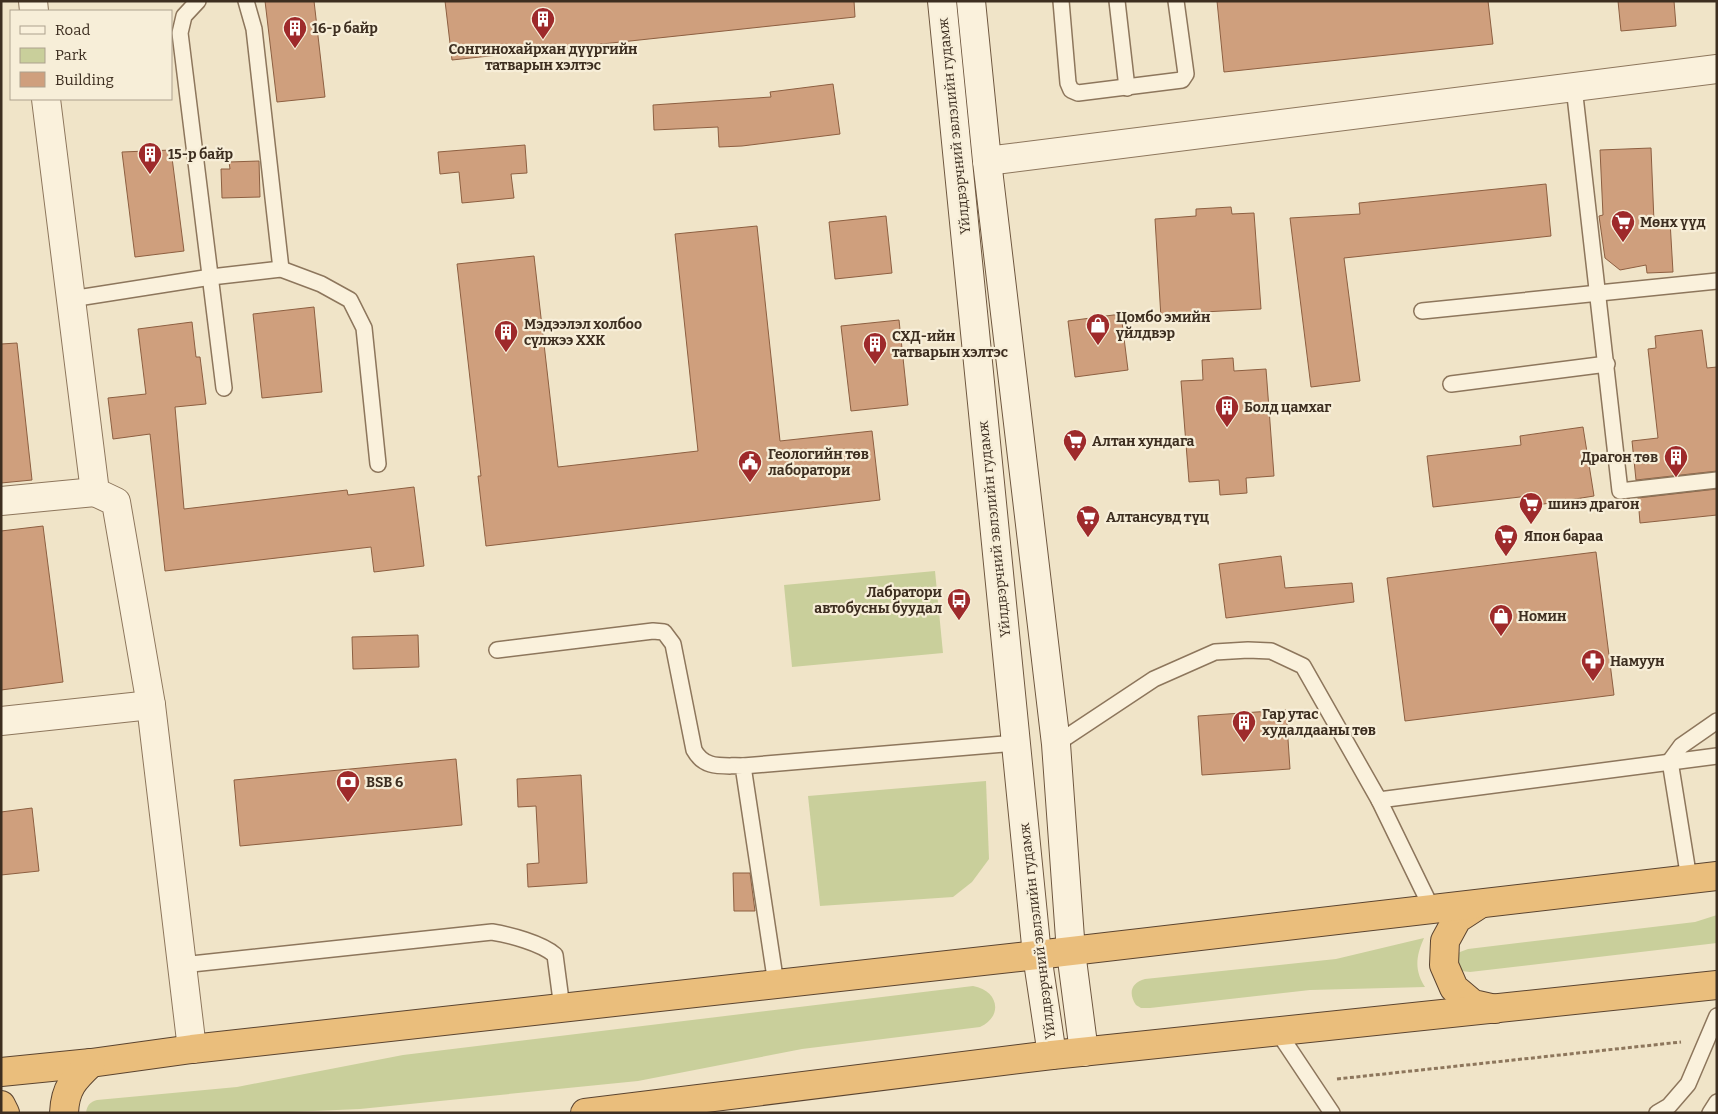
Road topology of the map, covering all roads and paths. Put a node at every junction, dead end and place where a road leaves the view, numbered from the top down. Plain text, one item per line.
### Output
1 (198, 1) edge
2 (247, 1) edge
3 (942, 1) edge
4 (971, 1) edge
5 (1061, 1) edge
6 (1117, 1) edge
7 (1176, 1) edge
8 (1717, 69) edge
9 (1574, 87) junction
10 (1127, 88) junction
11 (46, 100) edge
12 (987, 161) junction
13 (281, 269) junction
14 (211, 277) junction
15 (1717, 281) edge
16 (1598, 294) junction
17 (71, 299) junction
18 (1422, 311) dead end
19 (1607, 364) junction
20 (1451, 384) dead end
21 (224, 388) dead end
22 (378, 464) dead end
23 (1717, 480) edge
24 (95, 492) junction
25 (1, 501) edge
26 (497, 650) dead end
27 (151, 704) junction
28 (1, 721) edge
29 (1717, 721) edge
30 (1016, 743) junction
31 (1056, 744) junction
32 (1717, 756) edge
33 (1670, 761) junction
34 (743, 766) junction
35 (1379, 800) junction
36 (1717, 876) edge
37 (1689, 880) junction
38 (1480, 904) junction
39 (1432, 909) junction
40 (1071, 952) junction
41 (1037, 956) junction
42 (182, 965) junction
43 (776, 984) junction
44 (1717, 985) edge
45 (562, 1008) junction
46 (1497, 1010) junction
47 (1716, 1022) edge
48 (1278, 1032) junction
49 (1706, 1041) junction
50 (192, 1049) junction
51 (1084, 1052) junction
52 (1052, 1055) junction
53 (92, 1063) junction
54 (1, 1072) edge
55 (1311, 1082) junction
56 (1717, 1102) edge
57 (1, 1105) edge
58 (658, 1109) edge
59 (5, 1113) edge
60 (64, 1113) edge
61 (585, 1113) edge
62 (1332, 1113) edge
63 (1657, 1113) edge
64 (1710, 1113) edge

1 - 14 lane
2 - 13 lane
3 - 30 main road, Үйлдвэрчний эвлэлийн гудамж
4 - 12 main road
5 - 10 lane
6 - 10 lane
7 - 10 lane
8 - 9 main road
9 - 12 main road
9 - 16 lane
11 - 17 main road
12 - 31 main road
13 - 14 lane
13 - 22 lane
14 - 17 lane
14 - 21 lane
15 - 16 lane
16 - 18 lane
16 - 19 lane
17 - 24 main road
19 - 20 lane
19 - 23 lane
24 - 25 main road
24 - 27 main road
26 - 34 lane
27 - 28 main road
27 - 42 main road
29 - 33 lane
30 - 34 lane
30 - 41 main road, Үйлдвэрчний эвлэлийн гудамж
31 - 35 lane
31 - 40 main road
32 - 33 lane
33 - 35 lane
33 - 37 lane
34 - 43 lane
35 - 39 lane
36 - 37 highway
37 - 38 highway
38 - 39 highway
38 - 46 highway
39 - 40 highway
40 - 41 highway
40 - 51 main road
41 - 43 highway
41 - 52 main road, Үйлдвэрчний эвлэлийн гудамж
42 - 45 lane
42 - 50 main road
43 - 45 highway
44 - 46 highway
45 - 50 highway
46 - 48 highway
47 - 49 lane
48 - 51 highway
48 - 55 lane
49 - 55 path
49 - 63 lane
50 - 53 highway
51 - 52 highway
52 - 58 highway
53 - 54 highway
53 - 60 highway
55 - 62 lane
56 - 64 lane
57 - 59 highway
58 - 61 highway

